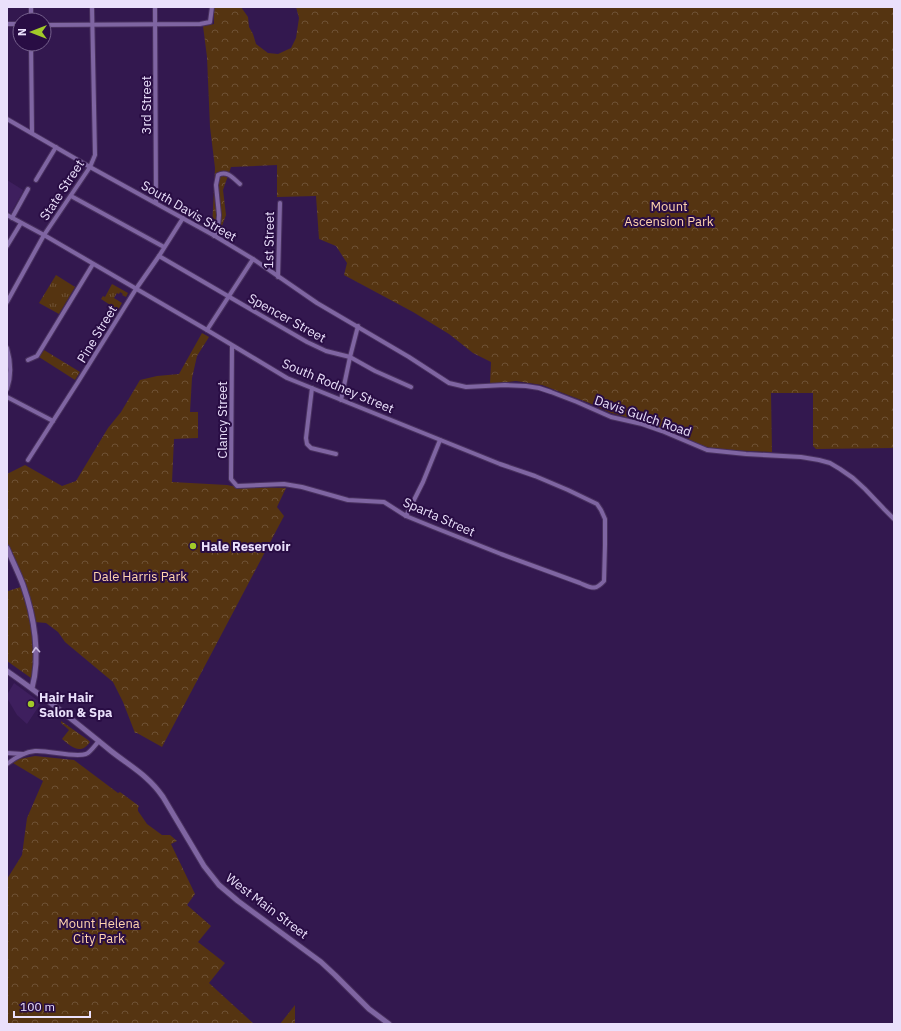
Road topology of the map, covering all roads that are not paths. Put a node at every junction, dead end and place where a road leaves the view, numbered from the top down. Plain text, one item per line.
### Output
1 (92, 7) edge
2 (155, 7) edge
3 (212, 7) edge
4 (52, 24) edge
5 (155, 24) junction
6 (92, 25) junction
7 (31, 52) edge
8 (7, 118) edge
9 (32, 133) junction
10 (56, 147) junction
11 (90, 167) junction
12 (36, 180) dead end
13 (240, 184) dead end
14 (28, 189) dead end
15 (71, 196) junction
16 (156, 203) junction
17 (280, 203) dead end
18 (7, 215) edge
19 (12, 218) junction
20 (183, 218) junction
21 (21, 223) junction
22 (44, 236) junction
23 (214, 236) junction
24 (7, 246) edge
25 (164, 247) junction
26 (159, 256) junction
27 (253, 259) junction
28 (93, 264) junction
29 (278, 277) junction
30 (136, 289) junction
31 (228, 296) junction
32 (7, 302) edge
33 (358, 326) junction
34 (207, 330) junction
35 (232, 346) junction
36 (7, 348) edge
37 (350, 357) junction
38 (28, 360) dead end
39 (411, 387) dead end
40 (312, 388) junction
41 (7, 389) edge
42 (7, 397) edge
43 (341, 400) junction
44 (53, 421) junction
45 (440, 440) junction
46 (336, 454) dead end
47 (28, 460) dead end
48 (243, 485) joint
49 (406, 516) junction
50 (894, 519) edge
51 (7, 548) edge
52 (598, 587) joint
53 (7, 671) edge
54 (32, 688) junction
55 (99, 741) junction
56 (7, 752) edge
57 (23, 754) junction
58 (7, 764) edge
59 (389, 1024) edge

1 - 6 street, State Street
2 - 5 street, 3rd Street
3 - 5 street
4 - 6 street
5 - 6 street
5 - 16 street, 3rd Street
6 - 11 street, State Street
7 - 9 street
8 - 9 street, South Davis Street
9 - 10 street, South Davis Street
10 - 11 street, South Davis Street
10 - 12 street
11 - 15 street, State Street
11 - 16 street, South Davis Street
13 - 23 street
14 - 19 street
15 - 22 street, State Street
15 - 25 street
16 - 20 street, South Davis Street
17 - 29 street, 1st Street
18 - 19 street, South Rodney Street
19 - 21 street, South Rodney Street
20 - 23 street, South Davis Street
20 - 25 street, Pine Street
21 - 22 street, South Rodney Street
21 - 24 street
22 - 28 street, South Rodney Street
22 - 32 street, State Street
23 - 27 street, South Davis Street
25 - 26 street, Pine Street
26 - 30 street, Pine Street
26 - 31 street, Spencer Street
27 - 29 street, South Davis Street
27 - 31 street
28 - 30 street, South Rodney Street
28 - 38 street
29 - 33 street, South Davis Street
30 - 34 street, South Rodney Street
30 - 44 street, Pine Street
31 - 34 street
31 - 37 street, Spencer Street
33 - 37 street
33 - 50 street, Davis Gulch Road
34 - 35 street, South Rodney Street
35 - 40 street, South Rodney Street
35 - 48 street, Clancy Street
36 - 41 street
37 - 39 street, Spencer Street
37 - 43 street
40 - 43 street, South Rodney Street
40 - 46 street
42 - 44 street
43 - 45 street, South Rodney Street
44 - 47 street, Pine Street
45 - 49 street
45 - 52 street, South Rodney Street
48 - 49 street, Sparta Street
49 - 52 street, Sparta Street
54 -> 51 street
53 - 54 street, West Main Street
54 - 55 street, West Main Street
55 - 57 street
55 - 59 street, West Main Street
56 - 57 street
57 - 58 street

